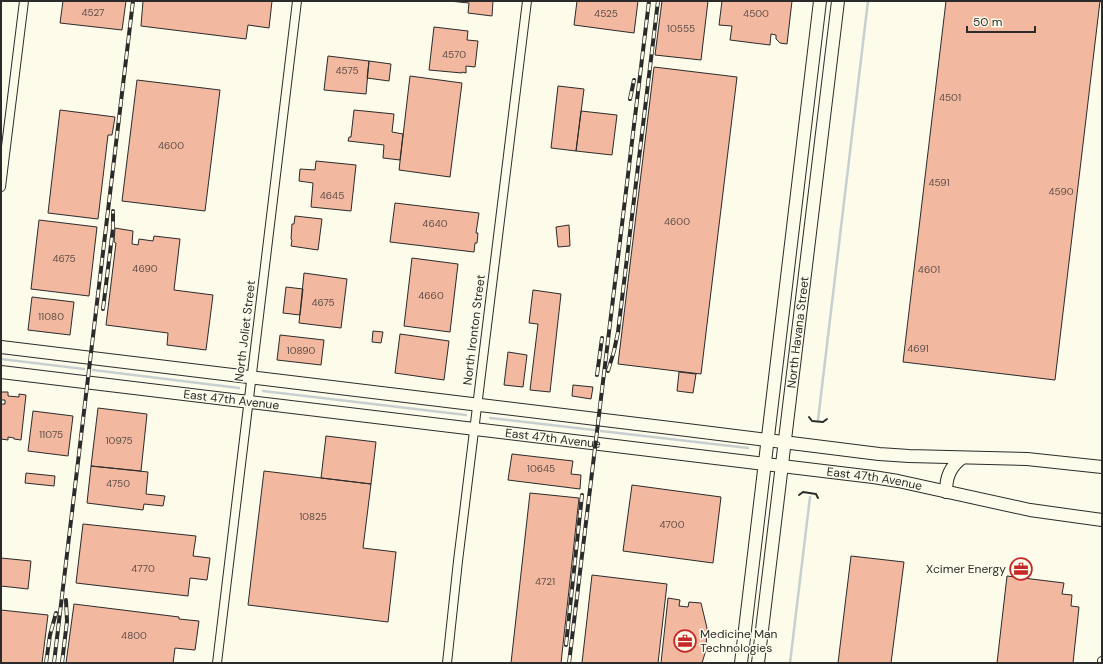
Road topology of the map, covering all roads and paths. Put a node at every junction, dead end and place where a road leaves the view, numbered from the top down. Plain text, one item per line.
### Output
1 (24, 1) edge
2 (297, 1) edge
3 (527, 1) edge
4 (820, 1) edge
5 (838, 1) edge
6 (1, 187) edge
7 (1, 348) edge
8 (1, 372) edge
9 (252, 378) junction
10 (249, 403) junction
11 (477, 404) junction
12 (474, 430) junction
13 (768, 440) junction
14 (785, 443) junction
15 (962, 458) junction
16 (764, 464) junction
17 (782, 466) junction
18 (1102, 467) edge
19 (946, 492) junction
20 (1102, 520) edge
21 (217, 663) edge
22 (446, 663) edge
23 (741, 663) edge
24 (758, 663) edge

1 - 6 street
2 - 9 street, North Joliet Street
3 - 11 street, North Ironton Street
4 - 13 main road, North Havana Street
5 - 14 main road, North Havana Street
7 - 9 main road, East 47th Avenue
8 - 10 main road, East 47th Avenue
9 - 10 street, North Joliet Street
9 - 11 main road, East 47th Avenue
10 - 12 main road, East 47th Avenue
10 - 21 street, North Joliet Street
11 - 12 street, North Ironton Street
11 - 13 main road, East 47th Avenue
12 - 16 main road, East 47th Avenue
12 - 22 street, North Ironton Street
13 - 14 main road, East 47th Avenue
13 - 16 main road, North Havana Street
14 - 15 main road, East 47th Avenue
14 - 17 main road, North Havana Street
15 - 18 main road, East 47th Avenue
15 - 19 main road
16 - 17 main road, East 47th Avenue
16 - 23 main road, North Havana Street
17 - 19 main road, East 47th Avenue
17 - 24 main road, North Havana Street
19 - 20 main road, East 47th Avenue

